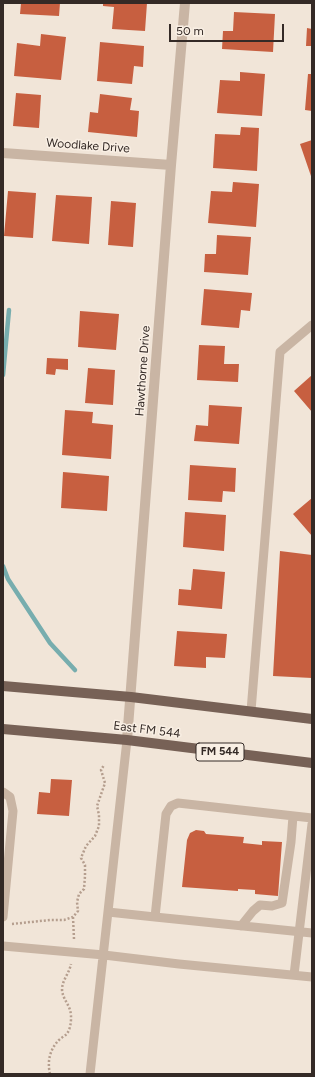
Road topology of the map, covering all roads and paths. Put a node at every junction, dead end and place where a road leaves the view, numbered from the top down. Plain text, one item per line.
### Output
1 (185, 3) edge
2 (3, 153) edge
3 (171, 165) junction
4 (312, 325) edge
5 (3, 686) edge
6 (131, 697) junction
7 (251, 711) junction
8 (312, 719) edge
9 (3, 729) edge
10 (127, 740) junction
11 (312, 763) edge
12 (104, 765) dead end
13 (3, 792) edge
14 (293, 816) junction
15 (312, 818) edge
16 (312, 824) edge
17 (5, 868) edge
18 (4, 897) edge
19 (108, 912) junction
20 (3, 917) edge
21 (73, 917) junction
22 (155, 917) junction
23 (12, 924) dead end
24 (241, 926) junction
25 (298, 931) junction
26 (312, 933) edge
27 (74, 939) dead end
28 (3, 946) edge
29 (104, 955) junction
30 (73, 960) dead end
31 (294, 975) junction
32 (312, 977) edge
33 (50, 1074) edge
34 (90, 1074) edge

1 - 3 street, Hawthorne Drive
2 - 3 street, Woodlake Drive
3 - 6 street, Hawthorne Drive
4 - 7 lane
5 - 6 main road
6 - 7 main road
6 - 10 street, Hawthorne Drive
7 - 8 main road
9 - 10 main road, East FM 544 / FM 544
10 - 11 main road, East FM 544 / FM 544
10 - 19 lane
12 - 21 path
13 - 17 lane
14 - 15 lane
14 - 22 lane
14 - 24 lane
16 - 25 lane
17 - 18 lane
18 - 20 lane
19 - 22 lane
19 - 29 lane
21 - 23 path
21 - 27 path
22 - 24 lane
24 - 25 lane
25 - 26 lane
25 - 31 lane
28 - 29 lane
29 - 31 lane
29 - 34 lane
30 - 33 path
31 - 32 lane

